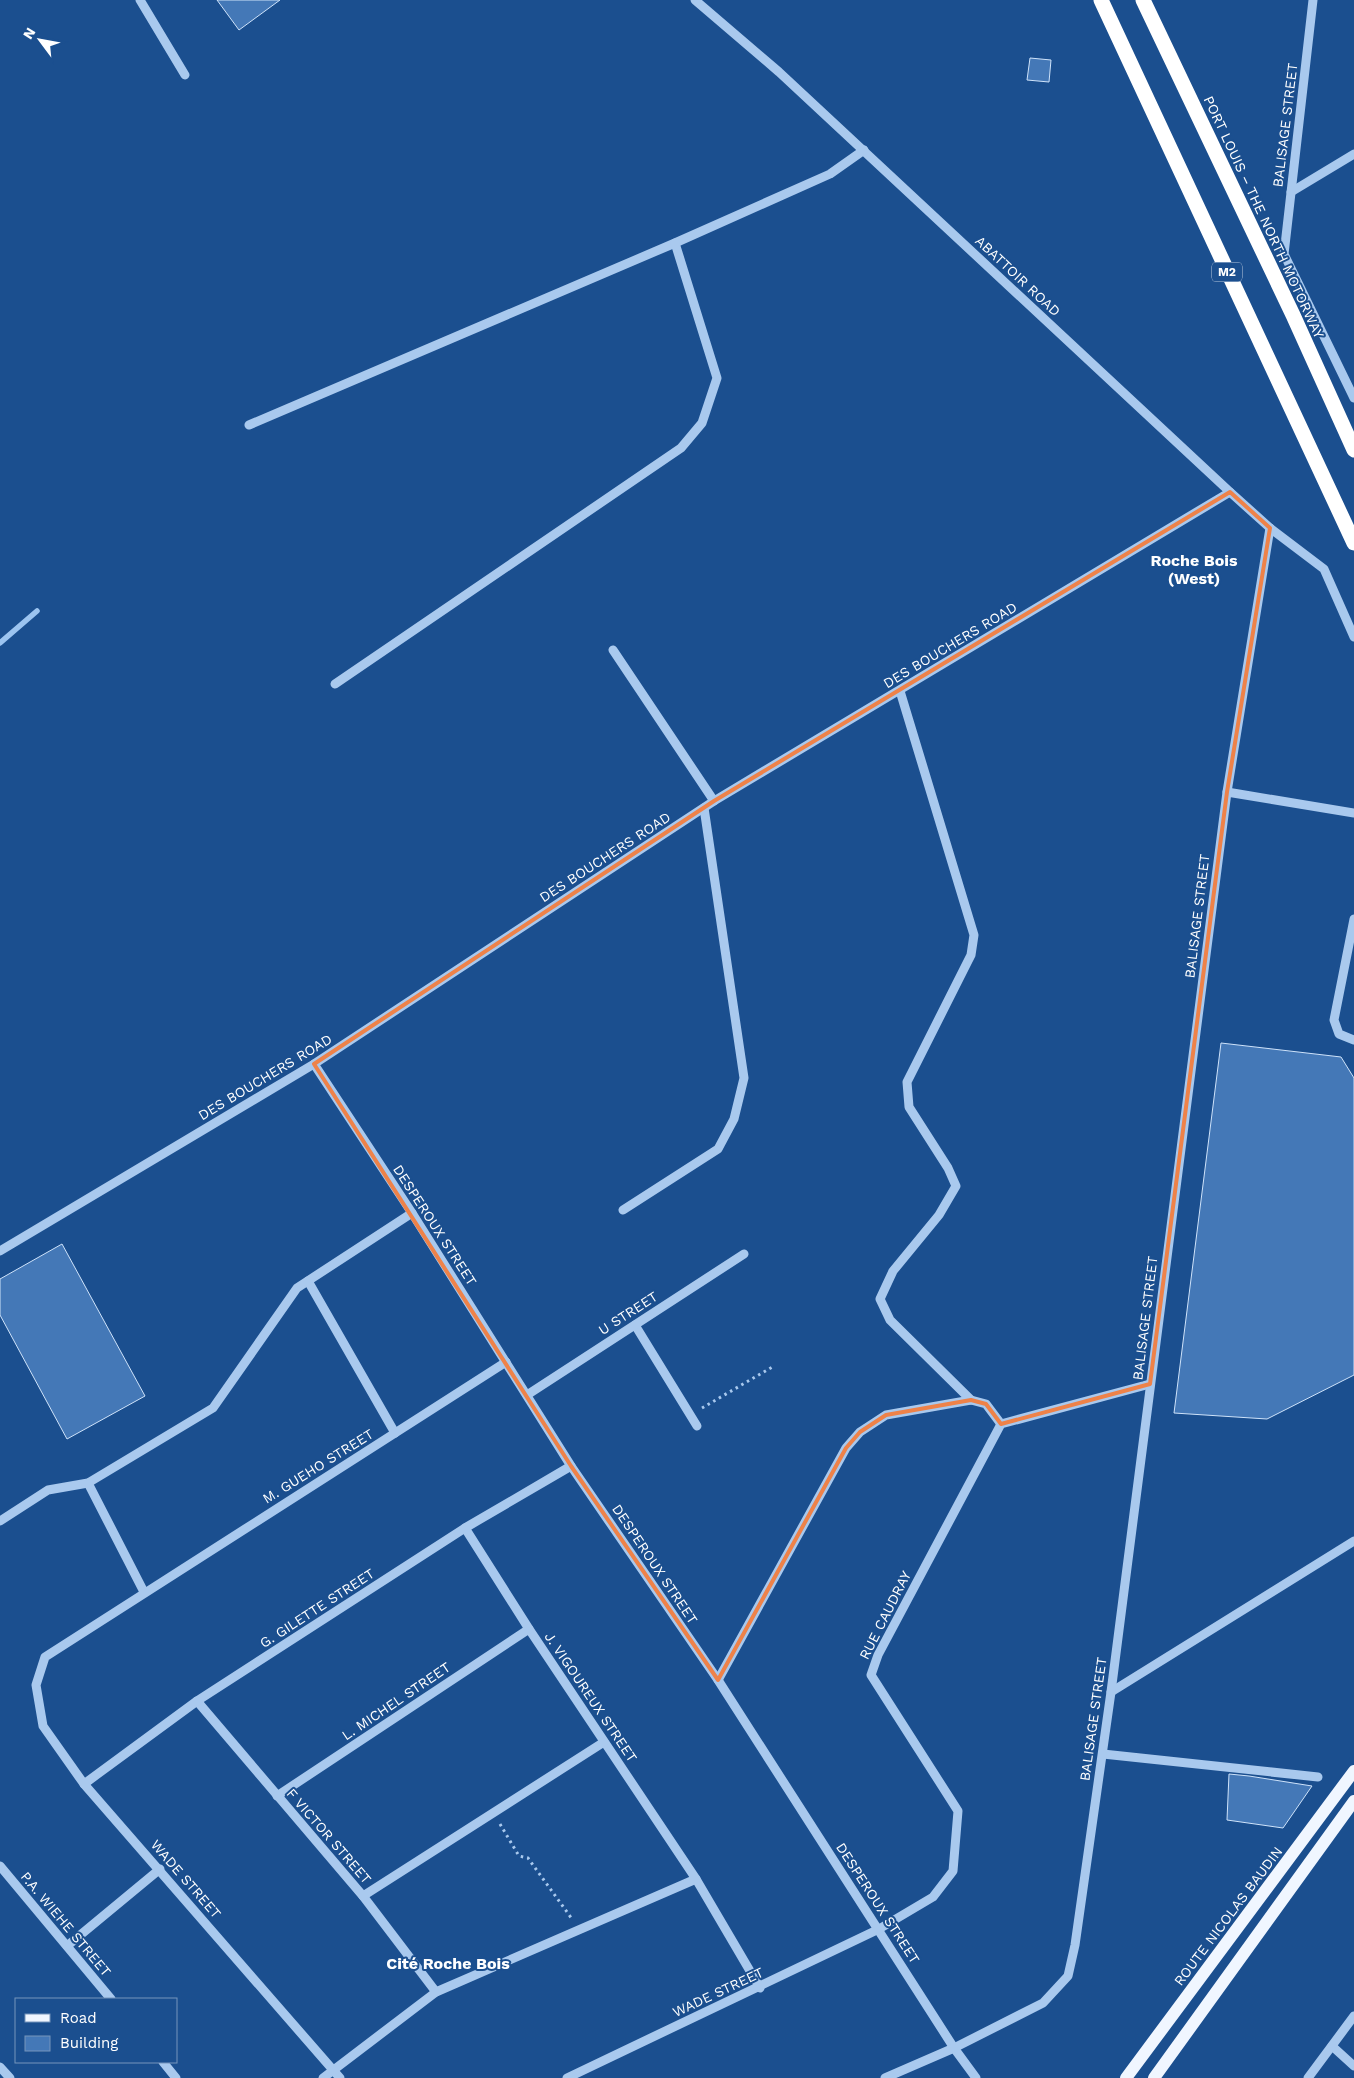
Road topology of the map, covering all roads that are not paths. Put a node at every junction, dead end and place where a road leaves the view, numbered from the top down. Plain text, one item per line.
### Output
1 (140, 0) edge
2 (695, 0) edge
3 (1101, 0) edge
4 (1143, 0) edge
5 (1313, 0) edge
6 (185, 76) dead end
7 (864, 150) junction
8 (1354, 154) edge
9 (1291, 192) junction
10 (675, 243) junction
11 (1354, 398) edge
12 (249, 425) dead end
13 (1354, 450) edge
14 (1230, 492) junction
15 (1270, 528) junction
16 (1354, 543) edge
17 (1354, 637) edge
18 (613, 650) dead end
19 (335, 684) dead end
20 (900, 691) junction
21 (1226, 792) junction
22 (714, 801) junction
23 (704, 808) junction
24 (1354, 813) edge
25 (1354, 919) edge
26 (1354, 1040) edge
27 (314, 1064) junction
28 (623, 1210) dead end
29 (412, 1213) junction
30 (0, 1251) edge
31 (744, 1254) dead end
32 (308, 1281) junction
33 (635, 1325) junction
34 (506, 1362) junction
35 (1150, 1384) junction
36 (527, 1395) junction
37 (971, 1400) junction
38 (1001, 1424) junction
39 (697, 1426) dead end
40 (395, 1433) junction
41 (571, 1466) junction
42 (88, 1483) junction
43 (0, 1521) edge
44 (465, 1528) junction
45 (1354, 1542) edge
46 (144, 1592) junction
47 (529, 1629) junction
48 (718, 1680) junction
49 (36, 1685) joint
50 (1111, 1692) junction
51 (197, 1702) junction
52 (604, 1742) junction
53 (1103, 1754) junction
54 (1354, 1771) edge
55 (1318, 1777) dead end
56 (84, 1784) junction
57 (278, 1796) junction
58 (1354, 1801) edge
59 (0, 1866) edge
60 (160, 1869) junction
61 (696, 1879) junction
62 (363, 1896) junction
63 (879, 1929) junction
64 (67, 1946) junction
65 (760, 1988) junction
66 (436, 1992) junction
67 (110, 1998) edge
68 (1354, 2016) edge
69 (1332, 2046) junction
70 (954, 2048) junction
71 (164, 2063) edge
72 (1354, 2066) edge
73 (0, 2067) edge
74 (333, 2069) junction
75 (10, 2078) edge
76 (176, 2078) edge
77 (323, 2078) edge
78 (340, 2078) edge
79 (567, 2078) edge
80 (885, 2078) edge
81 (976, 2078) edge
82 (1126, 2078) edge
83 (1154, 2078) edge
84 (1308, 2078) edge

1 - 6 street
2 - 7 street, ABATTOIR ROAD
3 - 16 highway, M2
4 - 13 highway, PORT LOUIS – THE NORTH MOTORWAY
5 - 9 street, BALISAGE STREET
7 - 10 street
7 - 14 street, ABATTOIR ROAD
8 - 9 street
9 - 11 street, BALISAGE STREET
10 - 12 street
10 - 19 street
14 - 15 street, ABATTOIR ROAD
14 - 20 street, DES BOUCHERS ROAD
15 - 17 street, ABATTOIR ROAD
15 - 21 street, BALISAGE STREET
18 - 22 street
20 - 22 street, DES BOUCHERS ROAD
20 - 37 street
21 - 24 street
21 - 35 street, BALISAGE STREET
22 - 23 street, DES BOUCHERS ROAD
23 - 27 street, DES BOUCHERS ROAD
23 - 28 street
25 - 26 street
27 - 29 street, DESPEROUX STREET
27 - 30 street, DES BOUCHERS ROAD
29 - 32 street
29 - 34 street, DESPEROUX STREET
31 - 33 street, U STREET
32 - 40 street
32 - 42 street
33 - 36 street, U STREET
33 - 39 street
34 - 36 street, DESPEROUX STREET
34 - 40 street, M. GUEHO STREET
35 - 38 street
35 - 50 street, BALISAGE STREET
36 - 41 street, DESPEROUX STREET
37 - 38 street
37 - 48 street
38 - 63 street, RUE CAUDRAY
40 - 46 street, M. GUEHO STREET
41 - 44 street, G. GILETTE STREET
41 - 48 street, DESPEROUX STREET
42 - 43 street
42 - 46 street
44 - 47 street, J. VIGOUREUX STREET
44 - 51 street, G. GILETTE STREET
45 - 50 street
46 - 49 street, M. GUEHO STREET
47 - 52 street, J. VIGOUREUX STREET
47 - 57 street, L. MICHEL STREET
48 - 63 street, DESPEROUX STREET
49 - 56 street, WADE STREET
50 - 53 street, BALISAGE STREET
51 - 56 street, G. GILETTE STREET
51 - 57 street, F VICTOR STREET
52 - 61 street, J. VIGOUREUX STREET
52 - 62 street
53 - 55 street
53 - 70 street, BALISAGE STREET
54 - 82 main road, ROUTE NICOLAS BAUDIN
56 - 60 street, WADE STREET
57 - 62 street, F VICTOR STREET
58 - 83 main road
59 - 64 street, P.A. WIEHE STREET
60 - 64 street
60 - 74 street, WADE STREET
61 - 65 street, J. VIGOUREUX STREET
61 - 66 street
62 - 66 street, F VICTOR STREET
63 - 65 street, WADE STREET
63 - 70 street, DESPEROUX STREET
64 - 67 street, P.A. WIEHE STREET
65 - 79 street, WADE STREET
66 - 74 street
68 - 69 street
69 - 72 street
69 - 84 street
70 - 80 street, BALISAGE STREET
70 - 81 street, DESPEROUX STREET
71 - 76 street
73 - 75 street
74 - 77 street
74 - 78 street, WADE STREET

